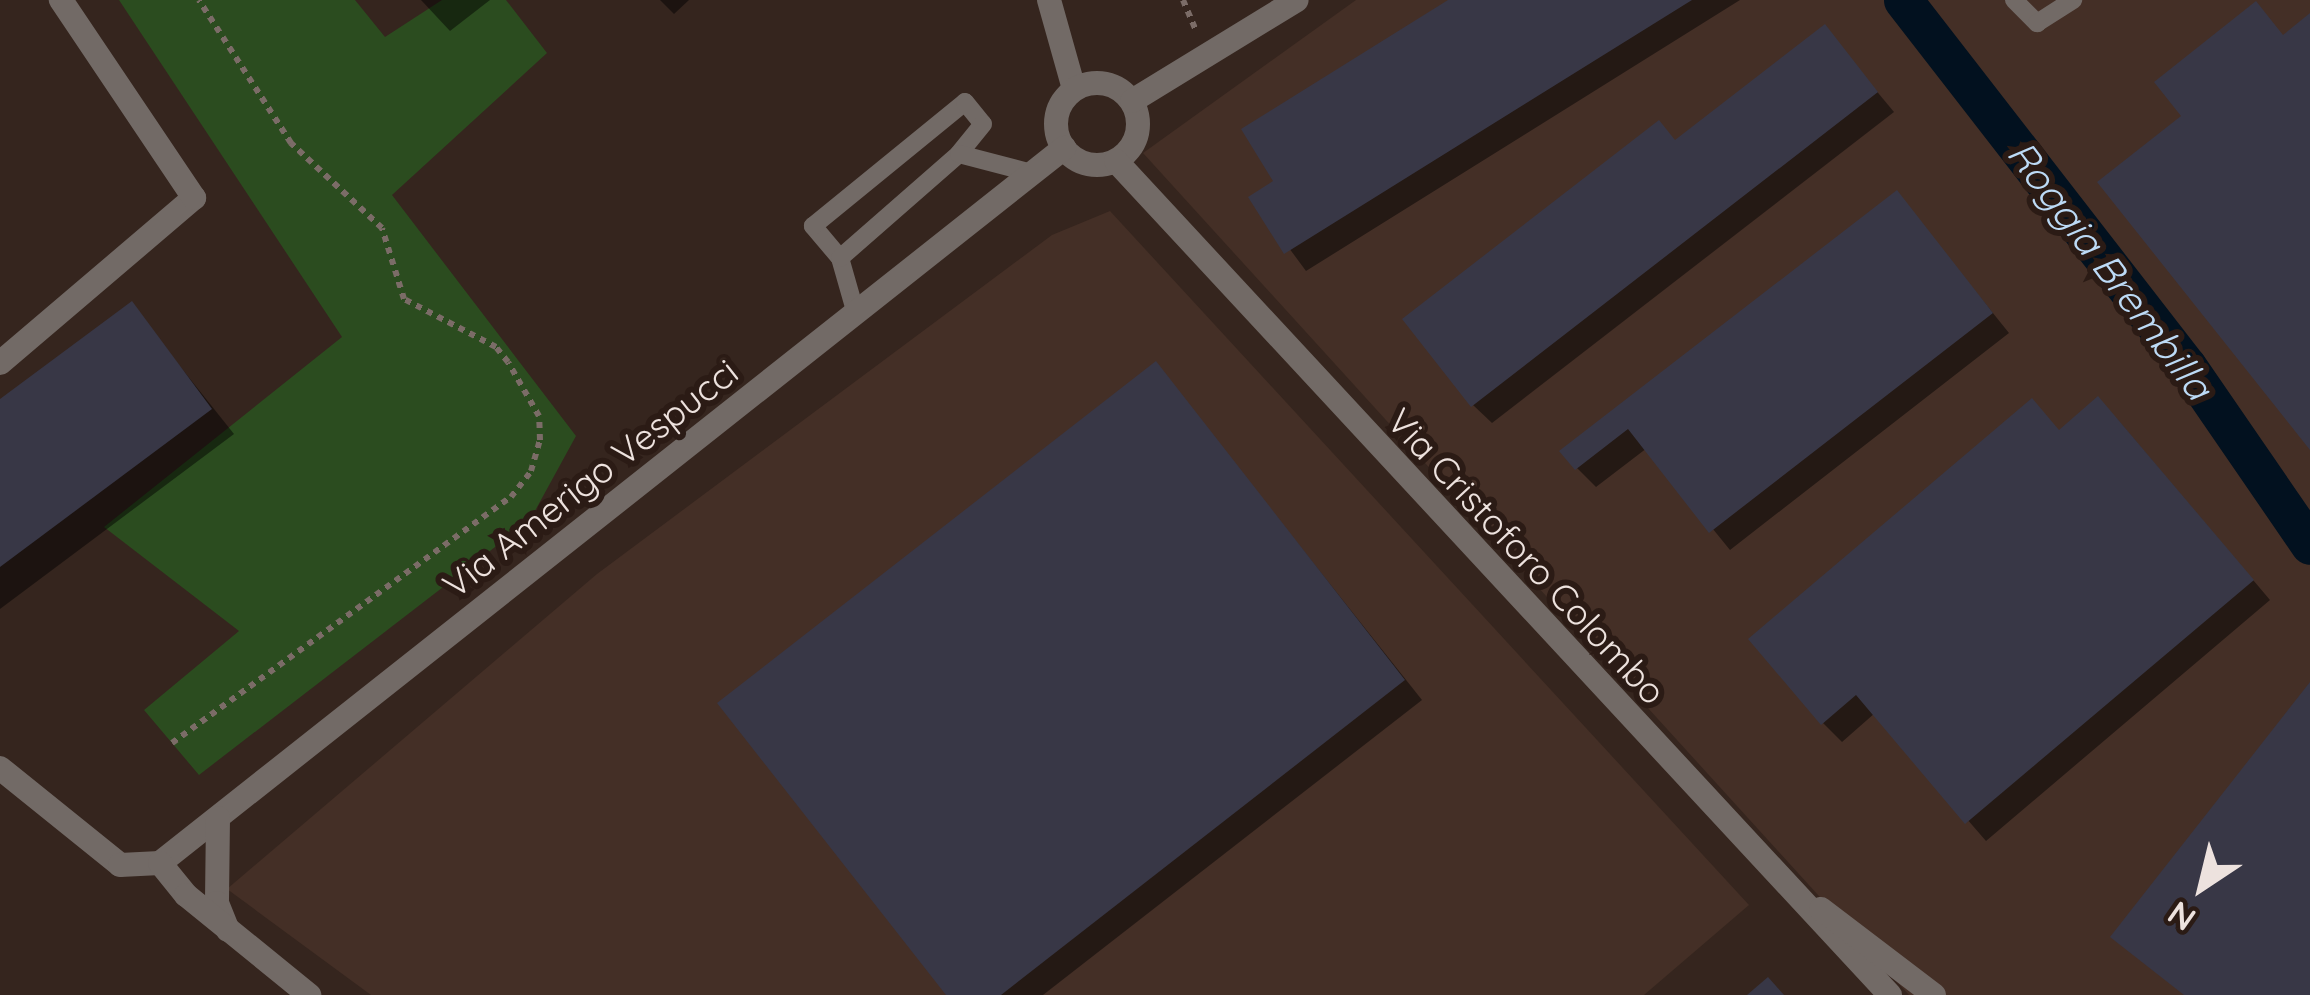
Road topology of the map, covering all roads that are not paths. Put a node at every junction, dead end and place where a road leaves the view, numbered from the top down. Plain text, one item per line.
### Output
1 (61, 0) edge
2 (1049, 0) edge
3 (1297, 0) edge
4 (2014, 0) edge
5 (2073, 0) edge
6 (1074, 89) junction
7 (1132, 101) junction
8 (1064, 148) junction
9 (959, 154) junction
10 (1115, 161) junction
11 (1032, 173) junction
12 (841, 258) junction
13 (856, 314) junction
14 (0, 364) edge
15 (0, 768) edge
16 (218, 818) junction
17 (160, 863) junction
18 (1765, 868) junction
19 (230, 933) junction
20 (309, 995) edge
21 (1890, 995) edge
22 (1934, 995) edge

1 - 14 street
2 - 6 street
3 - 7 street
4 - 5 lane
6 - 7 street
6 - 8 street
7 - 10 street
8 - 10 street
8 - 11 street, Via Amerigo Vespucci
9 - 11 lane
9 - 12 lane
9 - 12 lane
10 - 18 street, Via Cristoforo Colombo
11 - 13 street, Via Amerigo Vespucci
12 - 13 lane
13 - 16 street, Via Amerigo Vespucci
15 - 17 street
16 - 17 street, Via Amerigo Vespucci
16 - 19 street
17 - 19 street
18 - 21 street, Via Cristoforo Colombo
18 - 22 street
19 - 20 street

